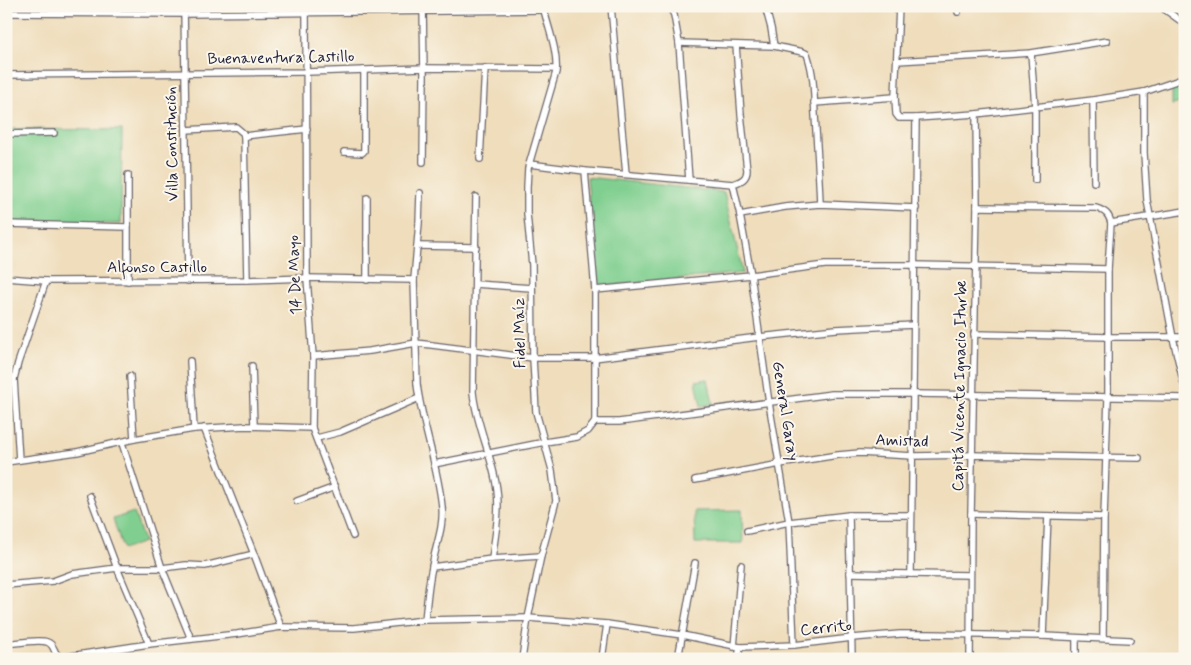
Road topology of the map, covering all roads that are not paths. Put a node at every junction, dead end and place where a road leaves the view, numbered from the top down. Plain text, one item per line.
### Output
1 (184, 6) edge
2 (611, 6) edge
3 (666, 6) edge
4 (765, 6) edge
5 (898, 6) edge
6 (1160, 6) edge
7 (543, 8) edge
8 (423, 9) edge
9 (306, 10) edge
10 (6, 13) edge
11 (184, 14) junction
12 (1185, 24) edge
13 (1107, 42) dead end
14 (679, 43) junction
15 (736, 45) junction
16 (774, 46) junction
17 (1031, 53) junction
18 (896, 61) junction
19 (424, 68) junction
20 (484, 68) junction
21 (556, 69) junction
22 (364, 70) junction
23 (307, 72) junction
24 (185, 73) junction
25 (6, 75) edge
26 (1185, 78) edge
27 (1144, 92) junction
28 (895, 97) junction
29 (1093, 100) junction
30 (814, 103) junction
31 (1035, 107) junction
32 (976, 114) junction
33 (916, 118) junction
34 (307, 129) junction
35 (186, 130) junction
36 (54, 133) dead end
37 (6, 134) edge
38 (244, 136) junction
39 (344, 152) dead end
40 (480, 159) dead end
41 (422, 162) dead end
42 (529, 164) junction
43 (585, 171) junction
44 (626, 174) junction
45 (128, 175) dead end
46 (689, 180) junction
47 (1035, 180) dead end
48 (1094, 182) dead end
49 (733, 184) junction
50 (420, 193) dead end
51 (476, 197) dead end
52 (367, 198) dead end
53 (820, 204) junction
54 (977, 207) junction
55 (916, 208) junction
56 (1185, 211) edge
57 (740, 215) junction
58 (1149, 217) junction
59 (1111, 223) junction
60 (6, 224) edge
61 (127, 227) junction
62 (418, 246) junction
63 (476, 247) junction
64 (915, 265) junction
65 (976, 267) junction
66 (1108, 269) junction
67 (751, 275) junction
68 (6, 278) edge
69 (307, 278) junction
70 (247, 280) junction
71 (367, 280) junction
72 (414, 280) junction
73 (46, 281) junction
74 (128, 281) junction
75 (188, 281) junction
76 (475, 284) junction
77 (532, 288) junction
78 (595, 290) junction
79 (914, 325) junction
80 (974, 334) junction
81 (759, 337) junction
82 (1109, 337) junction
83 (1185, 337) edge
84 (1173, 338) junction
85 (416, 343) junction
86 (474, 351) junction
87 (313, 356) junction
88 (533, 358) junction
89 (594, 358) junction
90 (190, 361) dead end
91 (252, 366) dead end
92 (130, 376) dead end
93 (1185, 389) edge
94 (914, 394) junction
95 (974, 396) junction
96 (419, 398) junction
97 (1108, 398) junction
98 (1185, 398) edge
99 (769, 403) junction
100 (595, 422) junction
101 (254, 426) junction
102 (204, 428) junction
103 (312, 428) junction
104 (194, 429) junction
105 (316, 438) junction
106 (134, 440) junction
107 (545, 442) junction
108 (122, 443) junction
109 (489, 453) junction
110 (972, 455) junction
111 (912, 456) junction
112 (1106, 456) junction
113 (1139, 458) dead end
114 (19, 460) junction
115 (6, 462) edge
116 (434, 464) junction
117 (780, 464) junction
118 (695, 480) dead end
119 (335, 486) junction
120 (90, 496) dead end
121 (298, 501) dead end
122 (971, 514) junction
123 (849, 515) junction
124 (911, 515) junction
125 (1048, 516) junction
126 (1104, 517) junction
127 (789, 522) junction
128 (748, 530) dead end
129 (354, 536) dead end
130 (254, 554) junction
131 (541, 556) junction
132 (492, 559) junction
133 (695, 562) dead end
134 (741, 565) dead end
135 (432, 567) junction
136 (117, 568) junction
137 (162, 568) junction
138 (850, 573) junction
139 (911, 574) junction
140 (970, 575) junction
141 (6, 585) edge
142 (528, 618) junction
143 (424, 620) junction
144 (607, 624) junction
145 (281, 627) junction
146 (971, 634) junction
147 (682, 635) junction
148 (1043, 636) junction
149 (852, 638) junction
150 (1076, 638) junction
151 (1104, 638) junction
152 (191, 639) junction
153 (1130, 640) dead end
154 (6, 644) edge
155 (149, 644) junction
156 (794, 645) junction
157 (737, 647) junction
158 (522, 659) edge
159 (602, 659) edge
160 (678, 659) edge
161 (738, 659) edge
162 (852, 659) edge
163 (970, 659) edge
164 (1076, 659) edge

1 - 11 street, Villa Constitución
2 - 44 street
3 - 14 street
4 - 16 street
5 - 18 street
6 - 12 street
7 - 8 street
7 - 21 street, Fidel Maíz
8 - 9 street
8 - 19 street
9 - 11 street
9 - 23 street, 14 De Mayo
10 - 11 street
11 - 24 street, Villa Constitución
13 - 17 street
14 - 15 street
14 - 46 street
15 - 16 street
15 - 49 street
16 - 30 street
17 - 18 street
17 - 31 street
18 - 28 street
19 - 20 street, Buenaventura Castillo
19 - 22 street, Buenaventura Castillo
19 - 41 street
20 - 21 street, Buenaventura Castillo
20 - 40 street
21 - 42 street, Fidel Maíz
22 - 23 street, Buenaventura Castillo
22 - 39 street
23 - 24 street, Buenaventura Castillo
23 - 34 street, 14 De Mayo
24 - 25 street, Buenaventura Castillo
24 - 35 street, Villa Constitución
26 - 27 street
27 - 29 street
27 - 58 street
28 - 30 street
28 - 33 street
29 - 31 street
29 - 48 street
30 - 53 street
31 - 32 street
31 - 47 street
32 - 33 street
32 - 54 street, Capitá Vicente Ignacio Iturbe
33 - 55 street
34 - 38 street
34 - 69 street, 14 De Mayo
35 - 38 street
35 - 75 street, Villa Constitución
36 - 37 street
38 - 70 street
42 - 43 street
42 - 77 street, Fidel Maíz
43 - 44 street
43 - 78 street
44 - 46 street
45 - 61 street
46 - 49 street
49 - 57 street, General Garay
50 - 62 street
51 - 63 street
52 - 71 street
53 - 55 street
53 - 57 street
54 - 59 street
54 - 65 street, Capitá Vicente Ignacio Iturbe
55 - 64 street
56 - 58 street
57 - 67 street, General Garay
58 - 59 street
58 - 84 street
59 - 66 street
60 - 61 street
61 - 74 street
62 - 63 street
62 - 72 street
63 - 76 street
64 - 65 street
64 - 67 street
64 - 79 street
65 - 66 street
65 - 80 street, Capitá Vicente Ignacio Iturbe
66 - 82 street
67 - 78 street
67 - 81 street, General Garay
68 - 73 street, Alfonso Castillo
69 - 70 street, Alfonso Castillo
69 - 71 street, Alfonso Castillo
69 - 87 street, 14 De Mayo
70 - 75 street, Alfonso Castillo
71 - 72 street, Alfonso Castillo
72 - 85 street
73 - 74 street, Alfonso Castillo
73 - 114 street
74 - 75 street, Alfonso Castillo
76 - 77 street
76 - 86 street
77 - 88 street, Fidel Maíz
78 - 89 street
79 - 81 street
79 - 94 street
80 - 82 street
80 - 95 street, Capitá Vicente Ignacio Iturbe
81 - 89 street
81 - 99 street, General Garay
82 - 84 street
82 - 97 street
83 - 84 street
84 - 93 street
85 - 86 street
85 - 87 street
85 - 96 street
86 - 88 street
86 - 109 street
87 - 103 street, 14 De Mayo
88 - 89 street
88 - 107 street, Fidel Maíz
89 - 100 street
90 - 104 street
91 - 101 street
92 - 106 street
94 - 95 street
94 - 99 street
94 - 111 street
95 - 97 street
95 - 110 street, Capitá Vicente Ignacio Iturbe
96 - 105 street
96 - 116 street
97 - 98 street
97 - 112 street
99 - 100 street
99 - 117 street, General Garay
100 - 107 street
101 - 102 street
101 - 103 street
102 - 104 street
102 - 130 street
103 - 105 street, 14 De Mayo
104 - 106 street
105 - 119 street, 14 De Mayo
106 - 108 street
107 - 109 street
107 - 131 street, Fidel Maíz
108 - 114 street
108 - 137 street
109 - 116 street
109 - 132 street
110 - 111 street, Amistad
110 - 112 street, Amistad
110 - 122 street, Capitá Vicente Ignacio Iturbe
111 - 117 street, Amistad
111 - 124 street
112 - 113 street, Amistad
112 - 126 street
114 - 115 street
116 - 135 street
117 - 118 street, Amistad
117 - 127 street, General Garay
119 - 121 street
119 - 129 street, 14 De Mayo
120 - 136 street
122 - 125 street
122 - 140 street, Capitá Vicente Ignacio Iturbe
123 - 124 street
123 - 127 street
123 - 138 street
124 - 139 street
125 - 126 street
125 - 148 street
126 - 151 street
127 - 128 street
127 - 156 street, General Garay
130 - 137 street
130 - 145 street
131 - 132 street
131 - 142 street, Fidel Maíz
132 - 135 street
133 - 147 street
134 - 157 street
135 - 143 street
136 - 137 street
136 - 141 street
136 - 155 street
137 - 152 street
138 - 139 street
138 - 149 street
139 - 140 street
140 - 146 street, Capitá Vicente Ignacio Iturbe
142 - 143 street, Cerrito
142 - 144 street, Cerrito
142 - 158 street, Fidel Maíz
143 - 145 street, Cerrito
144 - 147 street, Cerrito
144 - 159 street
145 - 152 street, Cerrito
146 - 148 street, Cerrito
146 - 149 street, Cerrito
146 - 163 street, Capitá Vicente Ignacio Iturbe
147 - 157 street, Cerrito
147 - 160 street
148 - 150 street, Cerrito
149 - 156 street, Cerrito
149 - 162 street
150 - 151 street, Cerrito
150 - 164 street
151 - 153 street, Cerrito
152 - 155 street, Cerrito
154 - 155 street, Cerrito
156 - 157 street, Cerrito
157 - 161 street

